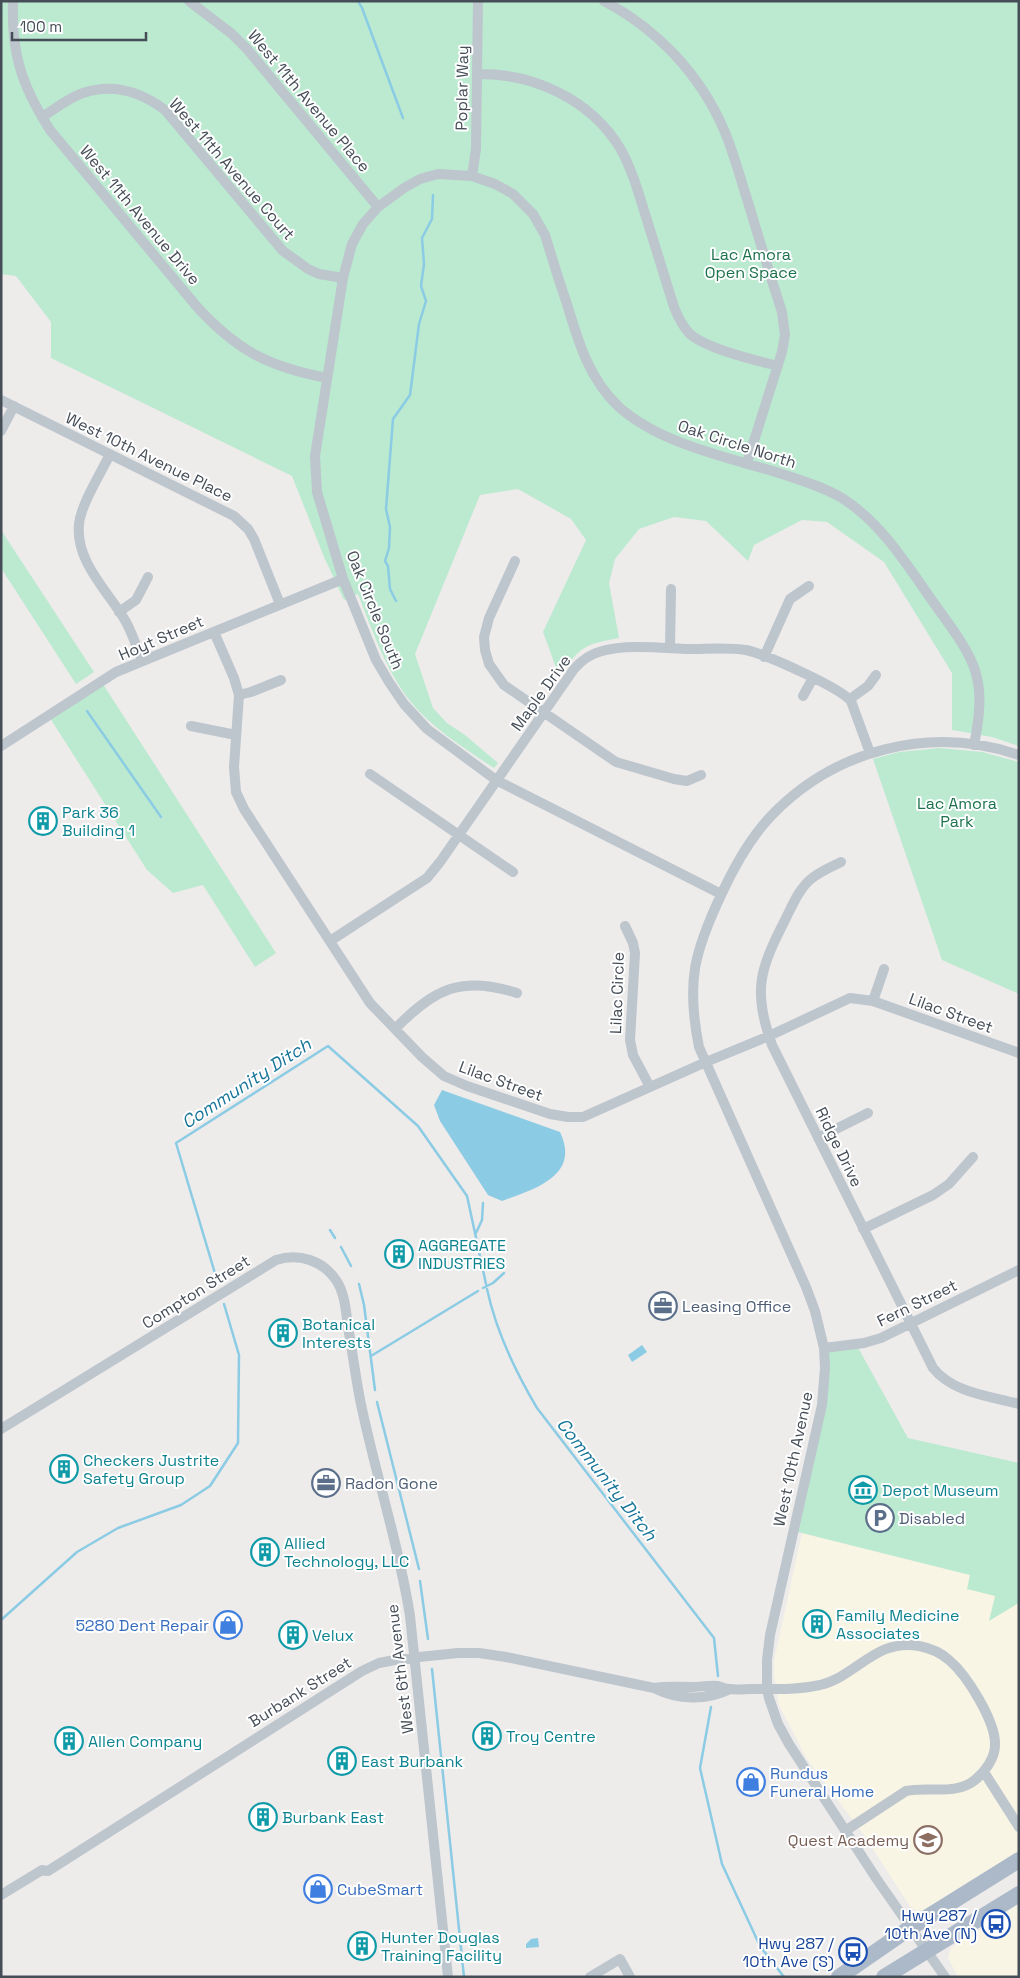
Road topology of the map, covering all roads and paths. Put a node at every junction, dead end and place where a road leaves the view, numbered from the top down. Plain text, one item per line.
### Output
1 (13, 1) edge
2 (189, 1) edge
3 (478, 1) edge
4 (604, 1) edge
5 (477, 74) junction
6 (42, 117) junction
7 (472, 176) junction
8 (378, 207) junction
9 (344, 278) junction
10 (778, 366) junction
11 (327, 378) junction
12 (1, 400) edge
13 (14, 406) junction
14 (1, 431) edge
15 (110, 454) junction
16 (747, 463) junction
17 (515, 561) dead end
18 (148, 577) dead end
19 (343, 579) junction
20 (809, 586) dead end
21 (671, 589) dead end
22 (280, 604) junction
23 (119, 612) junction
24 (214, 632) junction
25 (670, 648) junction
26 (764, 656) junction
27 (142, 661) junction
28 (876, 675) dead end
29 (813, 678) junction
30 (281, 680) dead end
31 (239, 695) junction
32 (803, 696) dead end
33 (850, 699) junction
34 (543, 713) junction
35 (191, 726) dead end
36 (236, 735) junction
37 (974, 744) junction
38 (1, 746) edge
39 (870, 753) junction
40 (1019, 755) edge
41 (370, 774) dead end
42 (702, 775) dead end
43 (496, 780) junction
44 (459, 835) junction
45 (841, 862) dead end
46 (512, 872) dead end
47 (721, 894) junction
48 (625, 926) dead end
49 (330, 941) junction
50 (884, 969) dead end
51 (517, 994) dead end
52 (873, 1001) junction
53 (395, 1029) junction
54 (768, 1036) junction
55 (1019, 1053) edge
56 (706, 1062) junction
57 (650, 1087) junction
58 (868, 1113) dead end
59 (818, 1138) junction
60 (973, 1157) dead end
61 (863, 1229) junction
62 (1019, 1270) edge
63 (910, 1324) junction
64 (824, 1348) junction
65 (354, 1362) joint
66 (1019, 1404) edge
67 (1, 1429) edge
68 (414, 1657) junction
69 (767, 1689) junction
70 (984, 1772) junction
71 (1019, 1827) edge
72 (845, 1831) junction
73 (1019, 1851) edge
74 (1013, 1863) edge
75 (1, 1894) edge
76 (1019, 1894) edge
77 (910, 1928) junction
78 (927, 1951) junction
79 (448, 1977) edge
80 (590, 1977) edge
81 (630, 1977) edge
82 (838, 1977) edge
83 (884, 1977) edge
84 (945, 1977) edge

1 - 6 street, West 11th Avenue Drive
2 - 8 street, West 11th Avenue Place
3 - 5 street, Poplar Way
4 - 10 street
5 - 7 street, Poplar Way
5 - 10 street
6 - 9 street, West 11th Avenue Court
6 - 11 street, West 11th Avenue Drive
7 - 8 street, Oak Circle South
7 - 16 street, Oak Circle North
8 - 9 street, Oak Circle South
9 - 11 street, Oak Circle South
10 - 16 street
11 - 19 street, Oak Circle South
12 - 13 street, West 10th Avenue Place
13 - 14 street
13 - 15 street, West 10th Avenue Place
15 - 22 street, West 10th Avenue Place
15 - 23 street
16 - 37 street, Oak Circle North
17 - 34 street
18 - 23 street
19 - 22 street, Hoyt Street
19 - 43 street, Oak Circle South
20 - 26 street
21 - 25 street
22 - 24 street, Hoyt Street
23 - 27 street
24 - 27 street, Hoyt Street
24 - 31 street, Lilac Street
25 - 26 street, Maple Drive
25 - 34 street, Maple Drive
26 - 29 street, Maple Drive
27 - 38 street, Hoyt Street
28 - 33 street
29 - 32 street
29 - 33 street, Maple Drive
30 - 31 street
31 - 36 street, Lilac Street
33 - 39 street
34 - 42 street
34 - 43 street, Maple Drive
35 - 36 street
36 - 49 street, Lilac Street
37 - 39 street, West 10th Avenue
37 - 40 street, West 10th Avenue
39 - 47 street, West 10th Avenue
41 - 44 street
43 - 44 street, Maple Drive
43 - 47 street, Oak Circle South
44 - 46 street
44 - 49 street, Maple Drive
45 - 54 street, Ridge Drive
47 - 56 street, West 10th Avenue
48 - 57 street, Lilac Circle
49 - 53 street, Lilac Street
50 - 52 street
51 - 53 street
52 - 54 street, Lilac Street
52 - 55 street, Lilac Street
53 - 57 street, Lilac Street
54 - 56 street, Lilac Street
54 - 59 street, Ridge Drive
56 - 57 street, Lilac Street
56 - 64 street, West 10th Avenue
58 - 59 street
59 - 61 street, Ridge Drive
60 - 61 street
61 - 63 street, Ridge Drive
62 - 63 street, Fern Street
63 - 64 street, Fern Street
63 - 66 street, Ridge Drive
64 - 69 street, West 10th Avenue
65 - 67 street, Compton Street
65 - 68 street, West 6th Avenue
68 - 69 street, Burbank Street
68 - 75 street, Burbank Street
68 - 79 street, West 6th Avenue
69 - 70 street, Burbank Street
69 - 72 street, West 10th Avenue
70 - 71 street
70 - 72 street
72 - 77 street, West 10th Avenue
73 - 74 street
74 - 77 main road
76 - 78 main road
77 - 78 street, West 10th Avenue
77 - 82 main road
78 - 83 main road
78 - 84 street, West 10th Avenue
80 - 81 street

